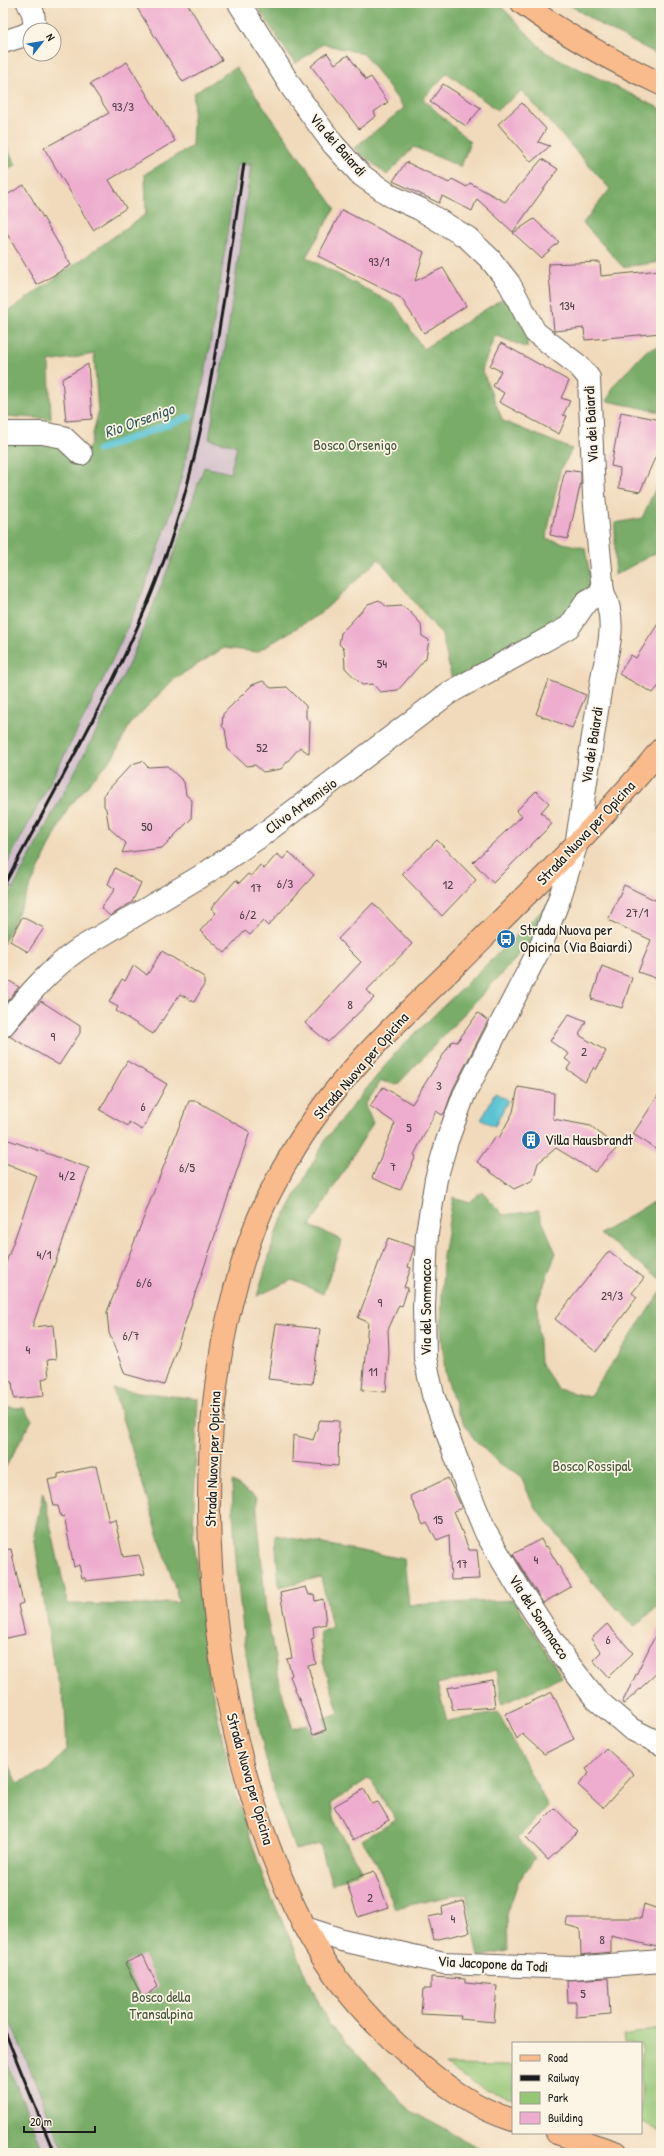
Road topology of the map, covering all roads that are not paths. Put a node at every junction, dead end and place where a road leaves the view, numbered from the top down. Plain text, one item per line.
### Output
1 (28, 3) edge
2 (239, 3) edge
3 (522, 3) edge
4 (34, 22) edge
5 (22, 36) edge
6 (3, 42) edge
7 (661, 84) edge
8 (3, 433) edge
9 (81, 454) dead end
10 (603, 592) junction
11 (661, 749) edge
12 (576, 846) junction
13 (3, 1026) edge
14 (661, 1744) edge
15 (305, 1928) junction
16 (661, 1961) edge
17 (512, 2120) edge
18 (560, 2134) edge
19 (617, 2153) edge

1 - 4 street
2 - 10 street, Via dei Baiardi
3 - 7 main road
5 - 6 street
8 - 9 street
10 - 12 street, Via dei Baiardi
10 - 13 street, Clivo Artemisio
11 - 12 main road, Strada Nuova per Opicina
12 - 14 street, Via del Sommacco
12 - 15 main road, Strada Nuova per Opicina
15 - 16 street, Via Jacopone da Todi
15 - 17 main road, Strada Nuova per Opicina
18 - 19 main road

